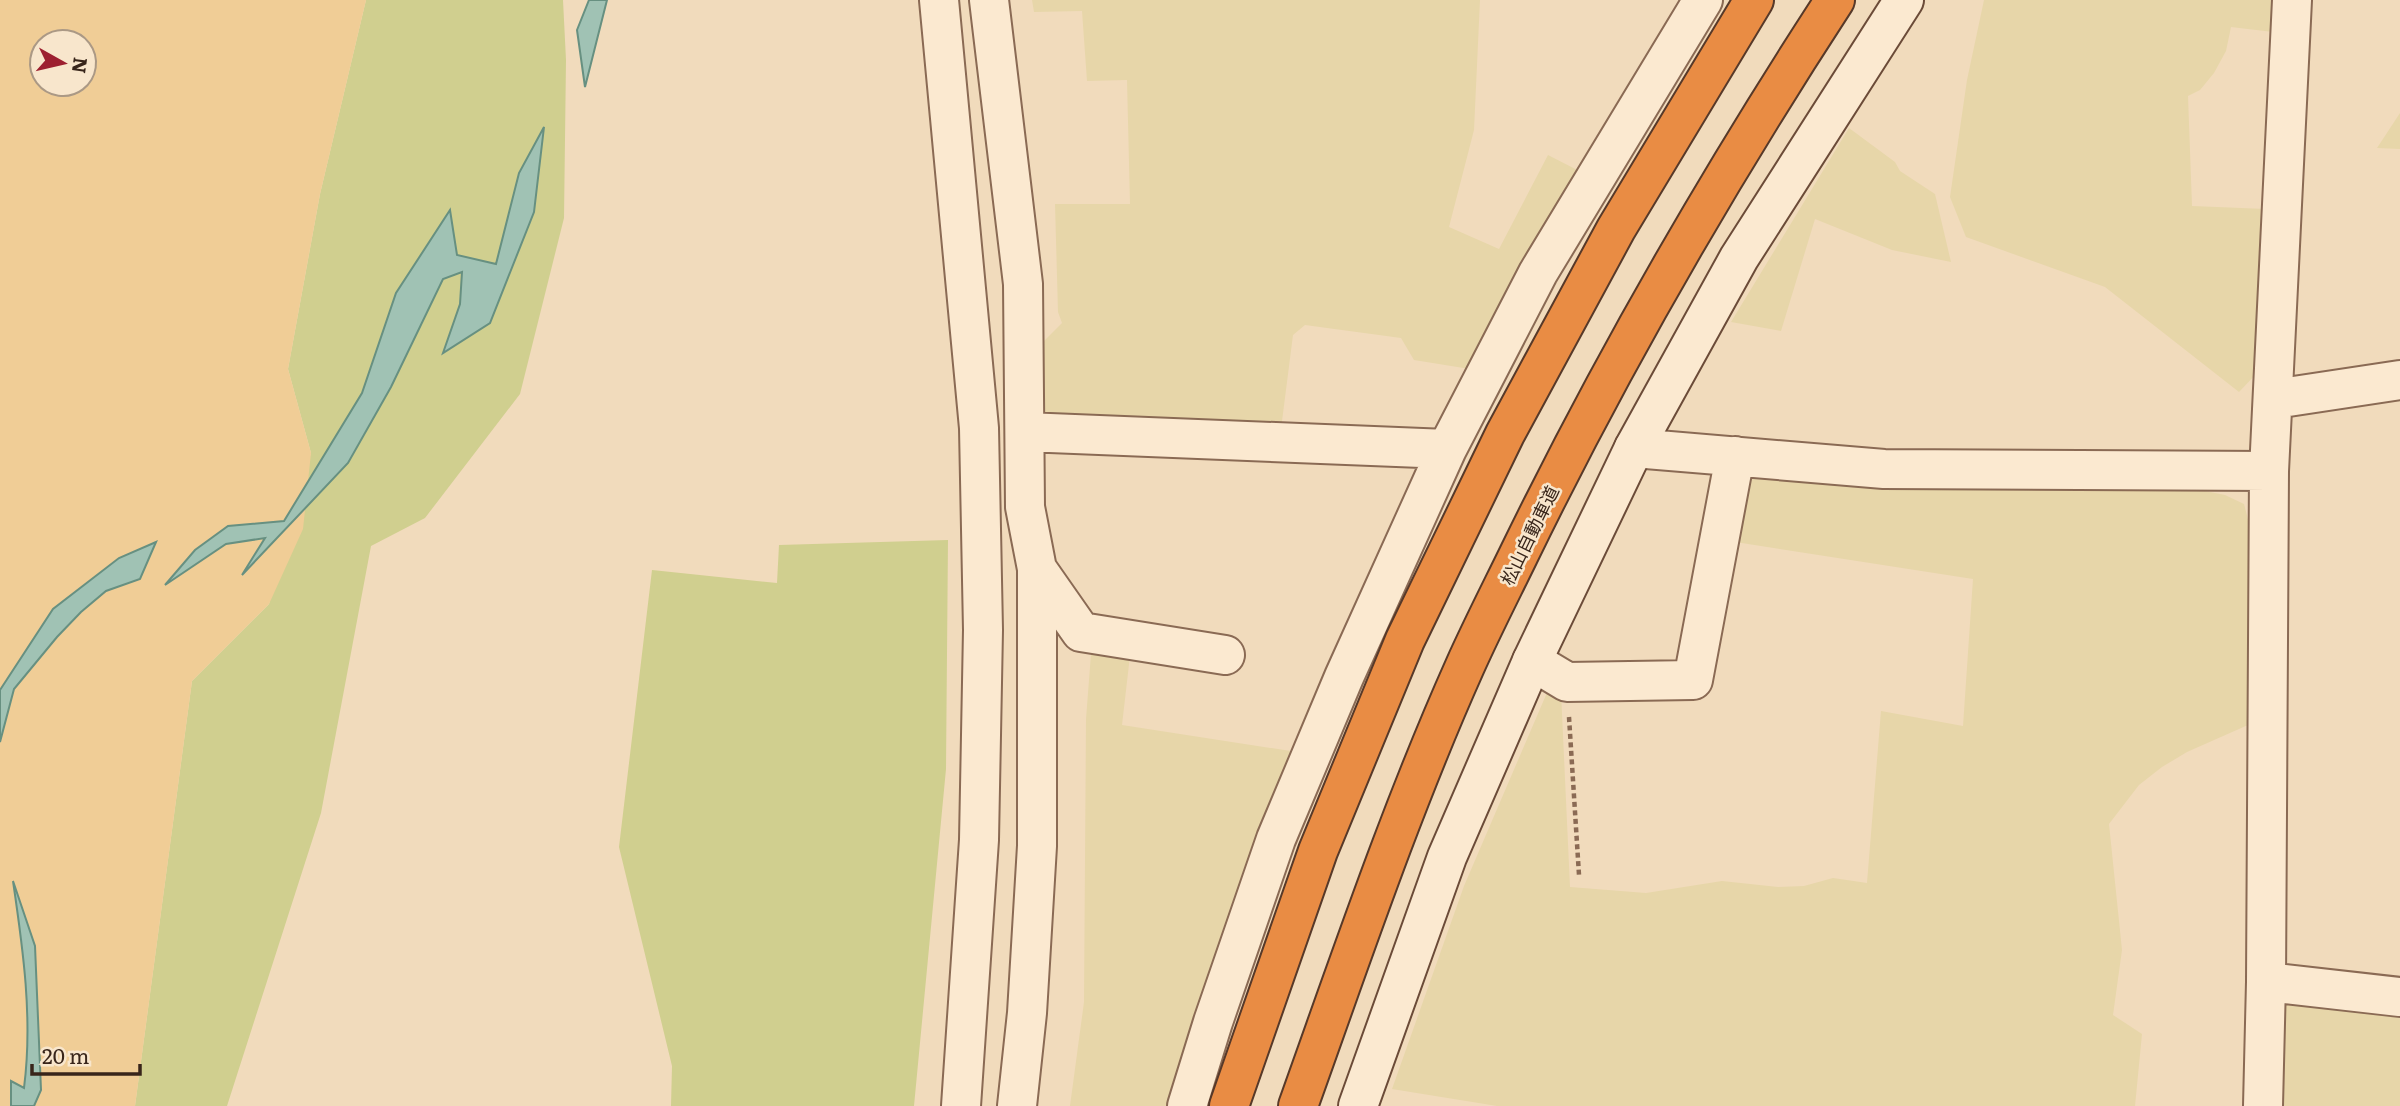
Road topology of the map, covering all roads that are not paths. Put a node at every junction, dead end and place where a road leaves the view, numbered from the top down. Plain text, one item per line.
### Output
1 (939, 0) edge
2 (989, 0) edge
3 (1703, 0) edge
4 (1754, 0) edge
5 (1835, 0) edge
6 (1903, 0) edge
7 (2292, 0) edge
8 (2400, 380) edge
9 (2274, 399) junction
10 (1026, 432) junction
11 (1634, 448) junction
12 (1447, 449) junction
13 (1735, 456) junction
14 (2269, 471) junction
15 (1037, 569) junction
16 (1225, 655) dead end
17 (1532, 661) junction
18 (2266, 982) junction
19 (2400, 997) edge
20 (961, 1106) edge
21 (1017, 1106) edge
22 (1187, 1106) edge
23 (1229, 1106) edge
24 (1298, 1106) edge
25 (1358, 1106) edge
26 (2263, 1106) edge

1 - 20 street
2 - 10 street
3 - 12 street
4 - 23 highway
5 - 24 highway, 松山自動車道
6 - 11 street
7 - 9 street
8 - 9 street
9 - 14 street
10 - 12 street
10 - 15 street
11 - 13 street
11 - 17 street
12 - 22 street
13 - 14 street
13 - 17 street
14 - 18 street
15 - 16 street
15 - 21 street
17 - 25 street
18 - 19 street
18 - 26 street

